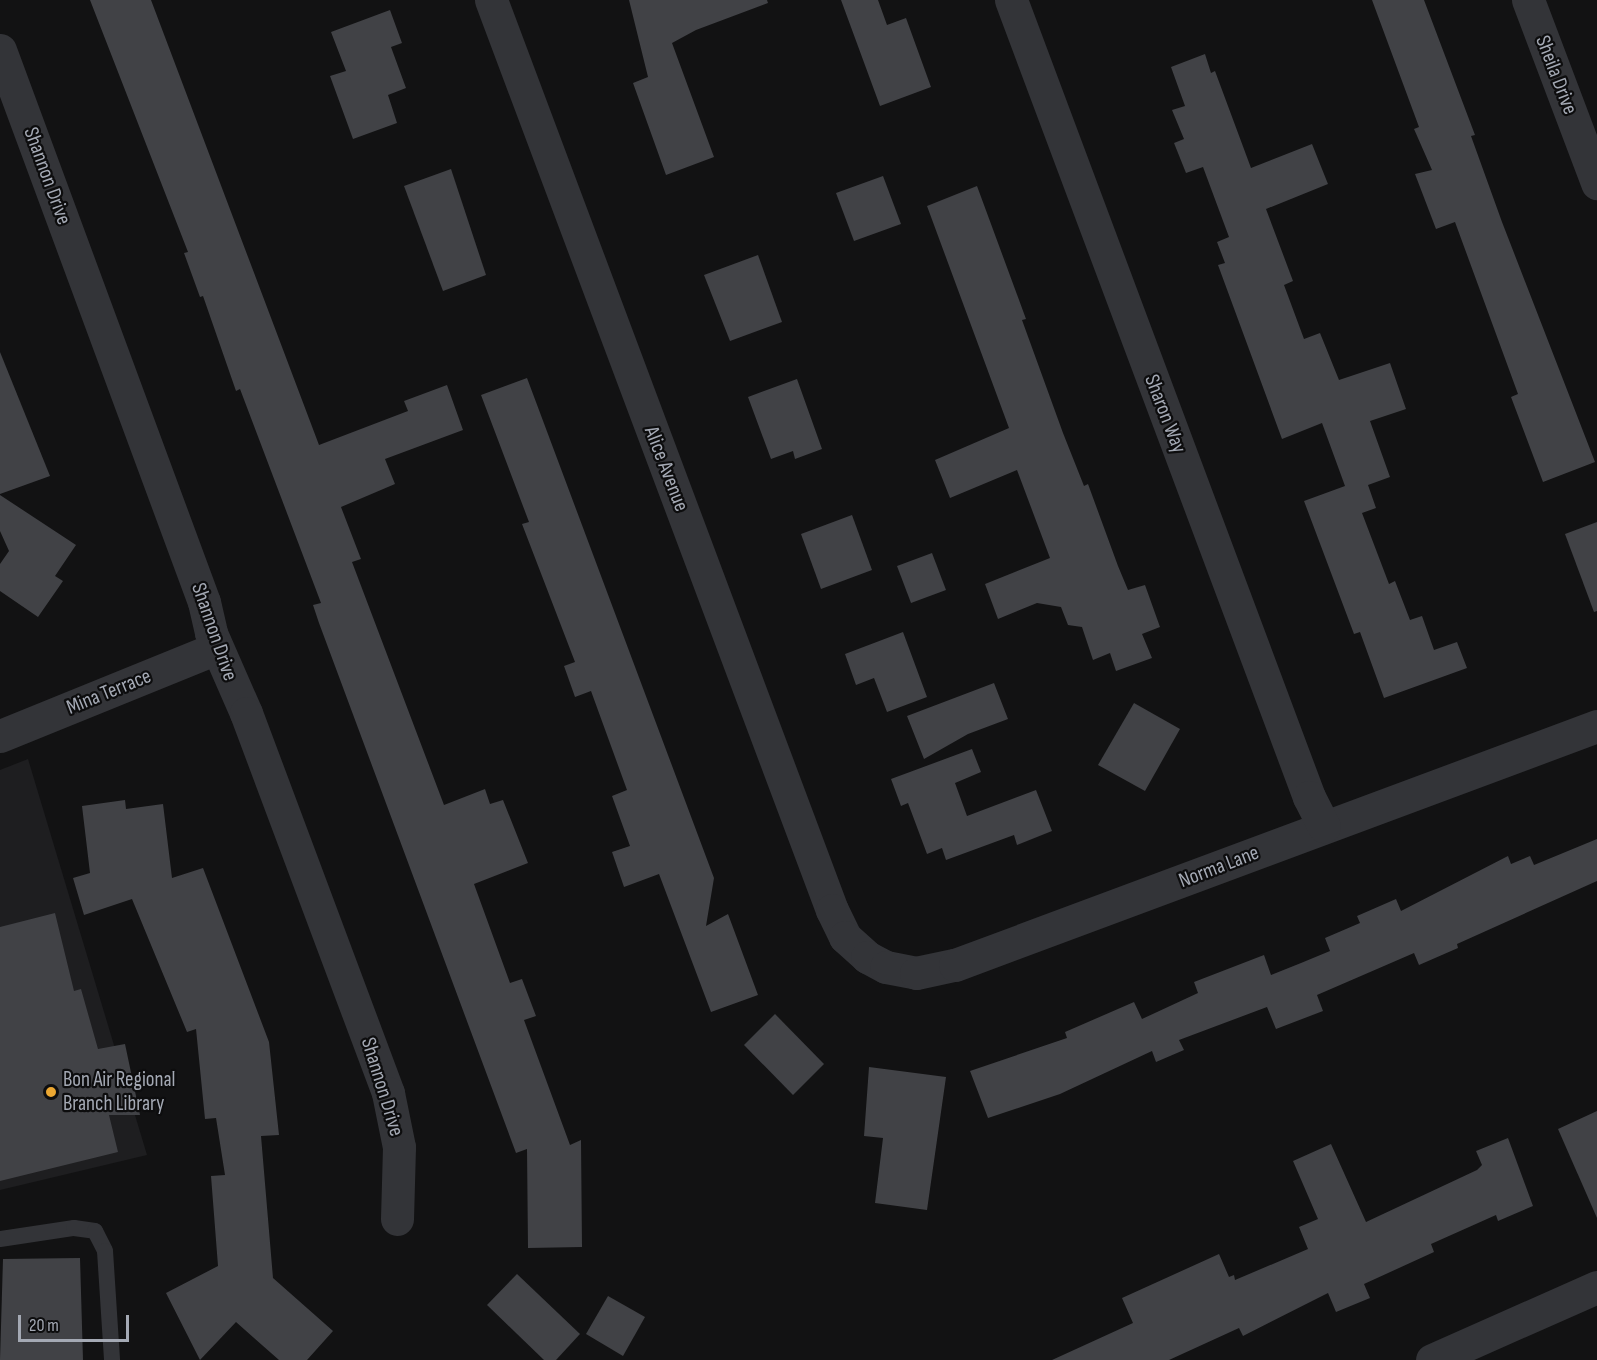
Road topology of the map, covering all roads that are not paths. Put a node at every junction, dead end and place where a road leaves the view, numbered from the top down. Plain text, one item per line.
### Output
1 (491, 0) edge
2 (1011, 0) edge
3 (1528, 0) edge
4 (0, 50) edge
5 (1597, 183) edge
6 (217, 648) junction
7 (1597, 726) edge
8 (0, 736) edge
9 (1324, 826) junction
10 (845, 938) joint
11 (397, 1219) dead end
12 (0, 1239) edge
13 (1597, 1287) edge
14 (112, 1360) edge
15 (1432, 1360) edge

1 - 10 street, Alice Avenue
2 - 9 street, Sharon Way
3 - 5 street, Sheila Drive
4 - 6 street, Shannon Drive
6 - 8 street, Mina Terrace
6 - 11 street, Shannon Drive
7 - 9 street, Norma Lane
9 - 10 street, Norma Lane
12 - 14 lane
13 - 15 street

